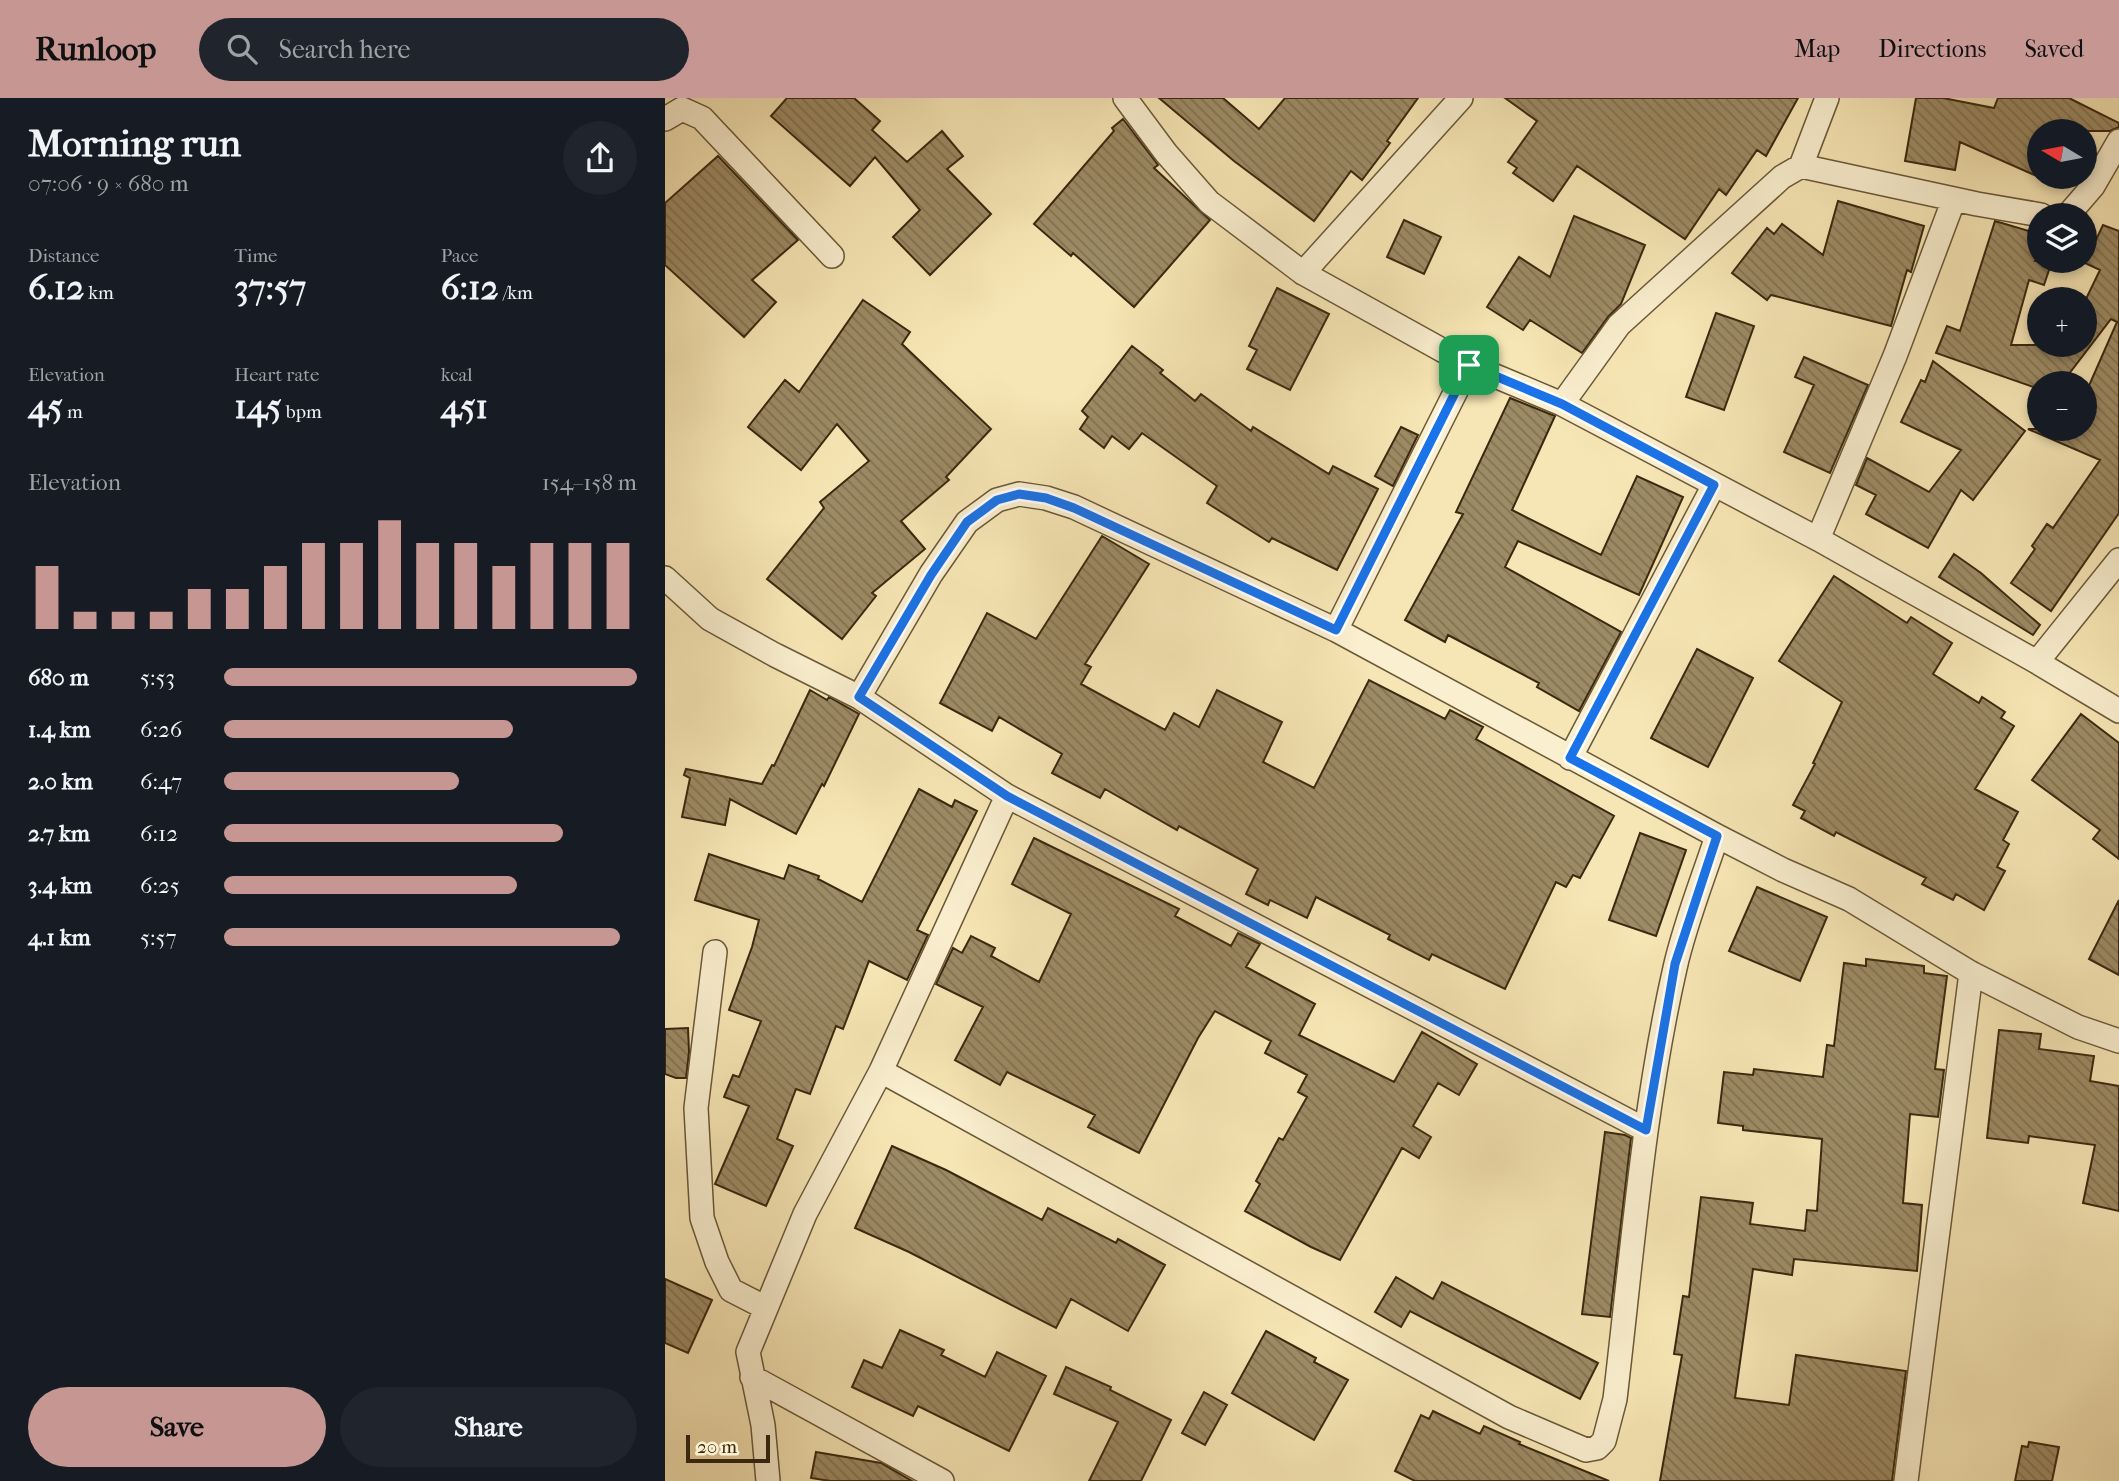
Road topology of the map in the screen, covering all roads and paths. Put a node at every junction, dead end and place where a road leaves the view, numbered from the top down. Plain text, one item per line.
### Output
1 (1125, 98) edge
2 (1461, 98) edge
3 (1826, 98) edge
4 (665, 119) edge
5 (2119, 141) edge
6 (1801, 166) junction
7 (1954, 199) junction
8 (2078, 203) edge
9 (2027, 212) edge
10 (832, 256) dead end
11 (1303, 273) junction
12 (1469, 365) junction
13 (1562, 404) junction
14 (1714, 485) junction
15 (1818, 539) junction
16 (2119, 560) edge
17 (665, 578) edge
18 (1336, 630) junction
19 (2037, 662) junction
20 (859, 697) junction
21 (2119, 711) edge
22 (1570, 758) junction
23 (1007, 796) junction
24 (1717, 836) junction
25 (715, 952) dead end
26 (1971, 973) junction
27 (2119, 1041) edge
28 (881, 1071) junction
29 (1646, 1130) junction
30 (766, 1308) junction
31 (752, 1377) junction
32 (768, 1481) edge
33 (942, 1481) edge
34 (1906, 1481) edge

1 - 11 street
2 - 11 street
3 - 6 street
4 - 10 street
5 - 8 street
6 - 7 street
6 - 13 street
7 - 9 street
7 - 15 street
11 - 12 street
12 - 13 street
12 - 18 street
13 - 14 street
14 - 15 street
14 - 22 street
15 - 19 street
16 - 19 street
17 - 20 street
18 - 20 street
18 - 22 street
19 - 21 street
20 - 23 street
22 - 24 street
23 - 28 street
23 - 29 street
24 - 26 street
24 - 29 street
25 - 30 street
26 - 27 street
26 - 34 street
28 - 29 street
28 - 30 street
30 - 31 street
31 - 32 street
31 - 33 street

